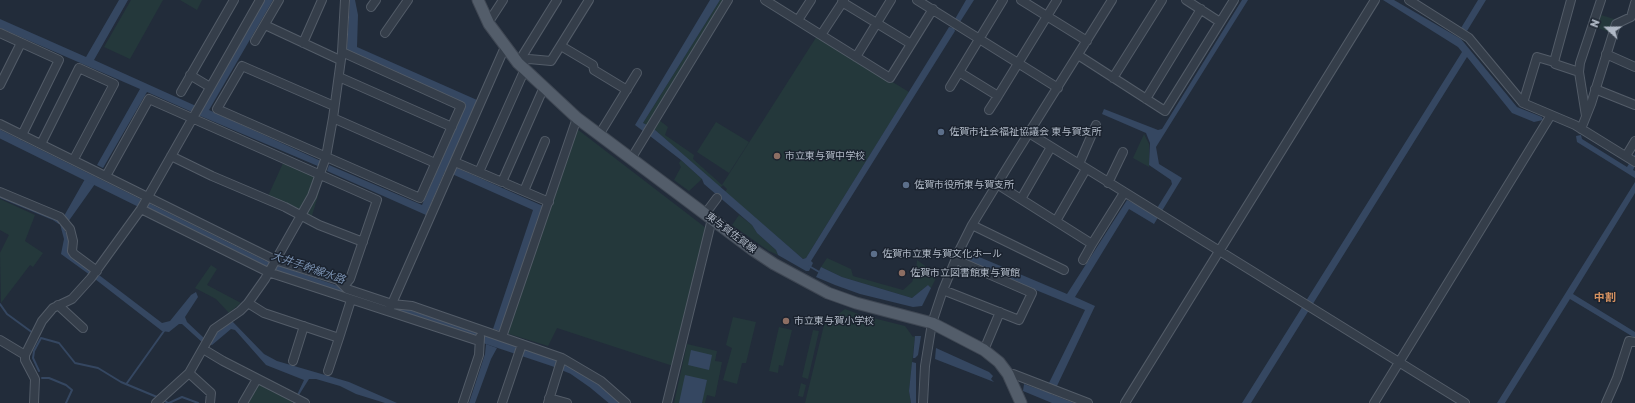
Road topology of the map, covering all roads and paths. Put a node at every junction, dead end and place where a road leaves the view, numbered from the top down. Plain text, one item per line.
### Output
1 (234, 0) edge
2 (260, 0) edge
3 (279, 0) edge
4 (322, 0) edge
5 (345, 0) edge
6 (376, 0) edge
7 (408, 0) edge
8 (478, 0) edge
9 (503, 0) edge
10 (557, 0) edge
11 (590, 0) edge
12 (728, 0) edge
13 (766, 0) edge
14 (811, 0) edge
15 (891, 0) edge
16 (918, 0) edge
17 (1003, 0) edge
18 (1021, 0) edge
19 (1057, 0) edge
20 (1112, 0) edge
21 (1162, 0) edge
22 (1186, 0) edge
23 (1234, 0) edge
24 (1375, 0) edge
25 (1409, 0) edge
26 (1571, 0) edge
27 (1601, 0) edge
28 (843, 1) edge
29 (1635, 3) edge
30 (371, 7) dead end
31 (932, 9) junction
32 (1201, 9) junction
33 (1047, 16) junction
34 (798, 20) junction
35 (1220, 22) junction
36 (488, 23) junction
37 (877, 23) junction
38 (265, 25) junction
39 (0, 33) edge
40 (385, 33) dead end
41 (821, 35) junction
42 (979, 39) junction
43 (255, 41) dead end
44 (1087, 41) junction
45 (21, 43) junction
46 (303, 43) junction
47 (911, 44) junction
48 (561, 46) junction
49 (505, 48) junction
50 (1606, 54) junction
51 (1078, 55) junction
52 (341, 56) junction
53 (856, 57) junction
54 (1554, 62) junction
55 (1018, 63) junction
56 (521, 66) junction
57 (1635, 66) edge
58 (959, 72) junction
59 (1579, 72) junction
60 (637, 73) dead end
61 (190, 75) junction
62 (339, 77) junction
63 (1113, 78) junction
64 (0, 85) edge
65 (210, 87) junction
66 (544, 87) junction
67 (950, 87) dead end
68 (1058, 88) junction
69 (1595, 89) junction
70 (626, 90) junction
71 (181, 92) dead end
72 (998, 96) junction
73 (1146, 99) junction
74 (1523, 104) junction
75 (1635, 105) edge
76 (334, 106) junction
77 (989, 110) dead end
78 (1551, 115) junction
79 (1586, 116) junction
80 (192, 118) junction
81 (333, 118) junction
82 (577, 118) junction
83 (0, 124) edge
84 (1096, 125) dead end
85 (452, 127) junction
86 (1580, 129) junction
87 (1029, 133) junction
88 (599, 134) junction
89 (22, 135) junction
90 (545, 141) dead end
91 (1635, 141) edge
92 (41, 144) junction
93 (1051, 147) junction
94 (1123, 152) dead end
95 (171, 156) junction
96 (326, 157) junction
97 (631, 159) junction
98 (1630, 159) edge
99 (74, 160) junction
100 (455, 162) junction
101 (435, 164) junction
102 (1078, 164) junction
103 (1086, 169) junction
104 (479, 172) junction
105 (321, 175) junction
106 (106, 176) junction
107 (1108, 183) junction
108 (507, 184) dead end
109 (997, 184) junction
110 (524, 191) junction
111 (0, 192) edge
112 (1124, 193) junction
113 (717, 198) dead end
114 (1021, 199) junction
115 (144, 202) junction
116 (549, 202) junction
117 (300, 216) junction
118 (708, 216) junction
119 (1056, 221) junction
120 (972, 225) junction
121 (363, 242) junction
122 (1092, 244) junction
123 (1219, 252) junction
124 (1082, 260) dead end
125 (274, 262) junction
126 (961, 262) dead end
127 (1064, 270) dead end
128 (97, 271) junction
129 (268, 272) junction
130 (344, 286) junction
131 (943, 290) junction
132 (351, 300) junction
133 (248, 303) junction
134 (58, 305) junction
135 (390, 308) junction
136 (1000, 312) junction
137 (932, 323) junction
138 (304, 326) junction
139 (83, 328) dead end
140 (481, 335) junction
141 (502, 337) junction
142 (339, 338) junction
143 (0, 340) edge
144 (1635, 342) edge
145 (203, 349) junction
146 (520, 349) junction
147 (984, 350) junction
148 (25, 355) junction
149 (293, 361) dead end
150 (560, 362) junction
151 (1400, 363) junction
152 (328, 371) dead end
153 (189, 372) junction
154 (1008, 374) junction
155 (257, 378) junction
156 (549, 400) edge
157 (34, 403) edge
158 (156, 403) edge
159 (210, 403) edge
160 (243, 403) edge
161 (306, 403) edge
162 (463, 403) edge
163 (502, 403) edge
164 (567, 403) edge
165 (626, 403) edge
166 (667, 403) edge
167 (923, 403) edge
168 (1021, 403) edge
169 (1088, 403) edge
170 (1125, 403) edge
171 (1374, 403) edge
172 (1465, 403) edge
173 (1606, 403) edge

1 - 61 street
2 - 65 street
3 - 38 street
4 - 46 street
5 - 52 street
6 - 30 street
7 - 40 street
8 - 36 main road, 東与賀佐賀線
9 - 36 street
10 - 56 street
11 - 48 street
12 - 97 street
13 - 34 street
14 - 34 street
15 - 37 street
16 - 31 street
17 - 42 street
18 - 33 street
19 - 33 street
20 - 44 street
21 - 63 street
22 - 32 street
23 - 35 street
24 - 123 street
25 - 74 street
26 - 54 street
27 - 59 street
28 - 37 street
28 - 41 street
29 - 50 street
31 - 42 street
31 - 47 street
32 - 35 street
32 - 73 street
33 - 44 street
33 - 55 street
34 - 41 street
35 - 73 street
36 - 49 main road, 東与賀佐賀線
37 - 47 street
37 - 53 street
38 - 43 street
38 - 46 street
39 - 45 street
41 - 53 street
42 - 55 street
42 - 58 street
44 - 51 street
45 - 64 street
45 - 89 street
46 - 52 street
47 - 53 street
48 - 56 street
48 - 70 street
49 - 56 main road, 東与賀佐賀線
49 - 100 street
50 - 57 street
50 - 69 street
51 - 63 street
51 - 68 street
52 - 62 street
52 - 85 street
54 - 59 street
54 - 74 street
55 - 68 street
55 - 72 street
56 - 66 main road, 東与賀佐賀線
56 - 104 street
58 - 67 street
58 - 72 street
59 - 79 street
60 - 70 street
61 - 65 street
61 - 71 street
62 - 76 street
62 - 85 street
63 - 73 street
65 - 80 street
66 - 82 main road, 東与賀佐賀線
66 - 104 street
68 - 87 street
69 - 75 street
69 - 79 street
70 - 88 street
72 - 77 street
74 - 78 street
76 - 81 street
76 - 96 street
78 - 86 street
78 - 151 street
79 - 86 street
80 - 95 street
80 - 105 street
80 - 106 street
81 - 96 street
81 - 101 street
82 - 88 main road, 東与賀佐賀線
82 - 116 street
83 - 89 street
84 - 102 street
85 - 101 street
86 - 98 street
87 - 93 street
87 - 109 street
88 - 97 main road, 東与賀佐賀線
89 - 92 street
90 - 110 street
91 - 98 street
92 - 99 street
92 - 99 street
93 - 102 street
93 - 114 street
94 - 107 street
95 - 115 street
95 - 117 street
96 - 101 street
96 - 105 street
97 - 118 main road, 東与賀佐賀線
99 - 106 street
100 - 104 street
100 - 135 street
102 - 103 street
103 - 107 street
103 - 119 street
105 - 117 street
105 - 121 street
106 - 115 street
107 - 112 street
108 - 110 street
109 - 114 street
109 - 120 street
110 - 116 street
111 - 128 street
112 - 122 street
112 - 123 street
113 - 118 street
114 - 119 street
115 - 125 street
115 - 128 street
115 - 129 street
116 - 141 street
117 - 121 street
117 - 125 street
118 - 137 main road, 東与賀佐賀線
118 - 166 street
119 - 122 street
120 - 127 street
120 - 131 street
121 - 130 street
122 - 124 street
123 - 151 street
123 - 170 street
125 - 129 street
125 - 130 street
126 - 136 street
128 - 134 street
129 - 132 street
129 - 133 street
130 - 135 street
131 - 136 street
131 - 137 street
132 - 135 street
132 - 142 street
133 - 138 street
133 - 145 street
134 - 139 street
134 - 148 street
135 - 140 street
135 - 140 street
136 - 147 street
137 - 147 main road, 東与賀佐賀線
137 - 167 street
138 - 142 street
138 - 149 street
140 - 141 street
140 - 162 street
141 - 146 street
142 - 152 street
143 - 148 street
144 - 173 street
145 - 153 street
145 - 155 street
146 - 150 street
146 - 163 street
147 - 154 main road, 東与賀佐賀線
148 - 157 street
150 - 156 street
150 - 165 street
151 - 171 street
151 - 172 street
153 - 158 street
153 - 159 street
154 - 168 main road, 東与賀佐賀線
154 - 169 street
155 - 160 street
155 - 161 street
156 - 164 street

